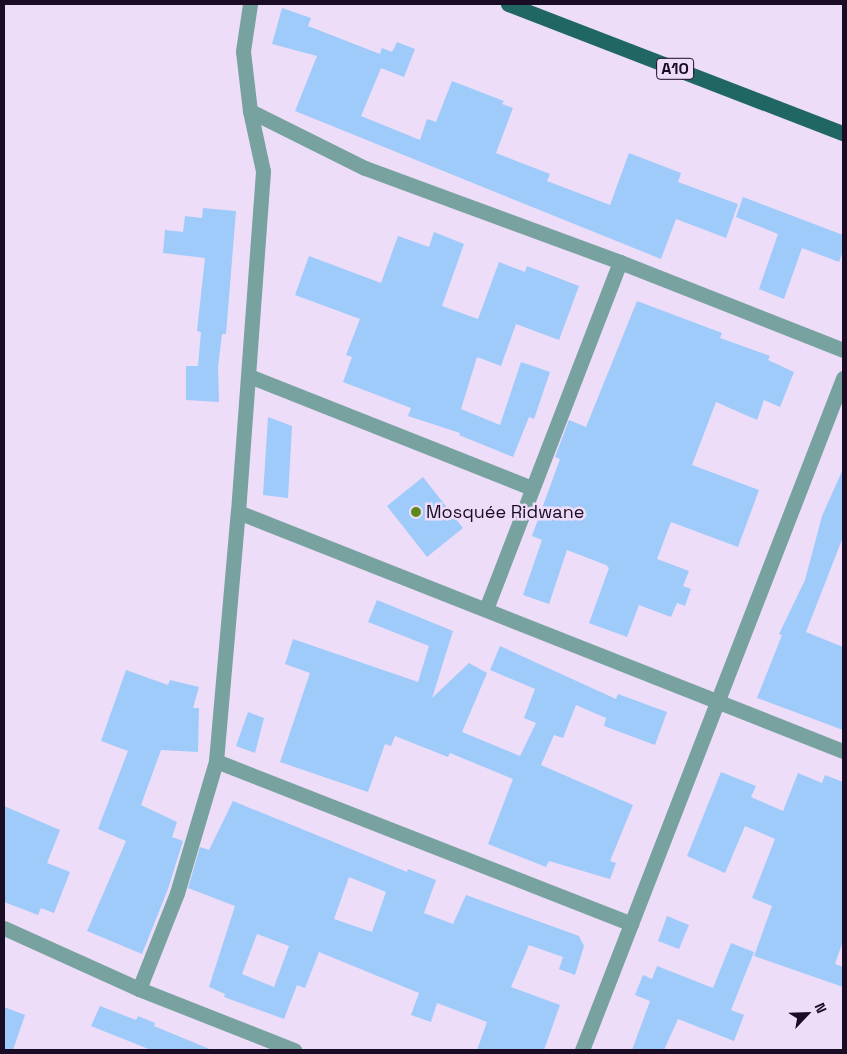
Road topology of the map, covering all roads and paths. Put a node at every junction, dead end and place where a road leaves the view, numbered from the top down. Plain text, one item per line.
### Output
1 (250, 4) edge
2 (508, 4) edge
3 (250, 111) junction
4 (843, 133) edge
5 (620, 262) junction
6 (843, 350) edge
7 (248, 376) junction
8 (843, 378) edge
9 (532, 488) junction
10 (238, 512) junction
11 (486, 610) junction
12 (718, 701) junction
13 (843, 751) edge
14 (216, 760) junction
15 (631, 924) junction
16 (4, 928) edge
17 (139, 989) junction
18 (294, 1050) edge
19 (582, 1050) edge

1 - 3 street
2 - 4 main road, A10
3 - 5 street
3 - 7 street
5 - 6 street
5 - 9 street
7 - 9 street
7 - 10 street
8 - 12 street
9 - 11 street
10 - 11 street
10 - 14 street
11 - 12 street
12 - 13 street
12 - 15 street
14 - 15 street
14 - 17 street
15 - 19 street
16 - 17 street
17 - 18 street

